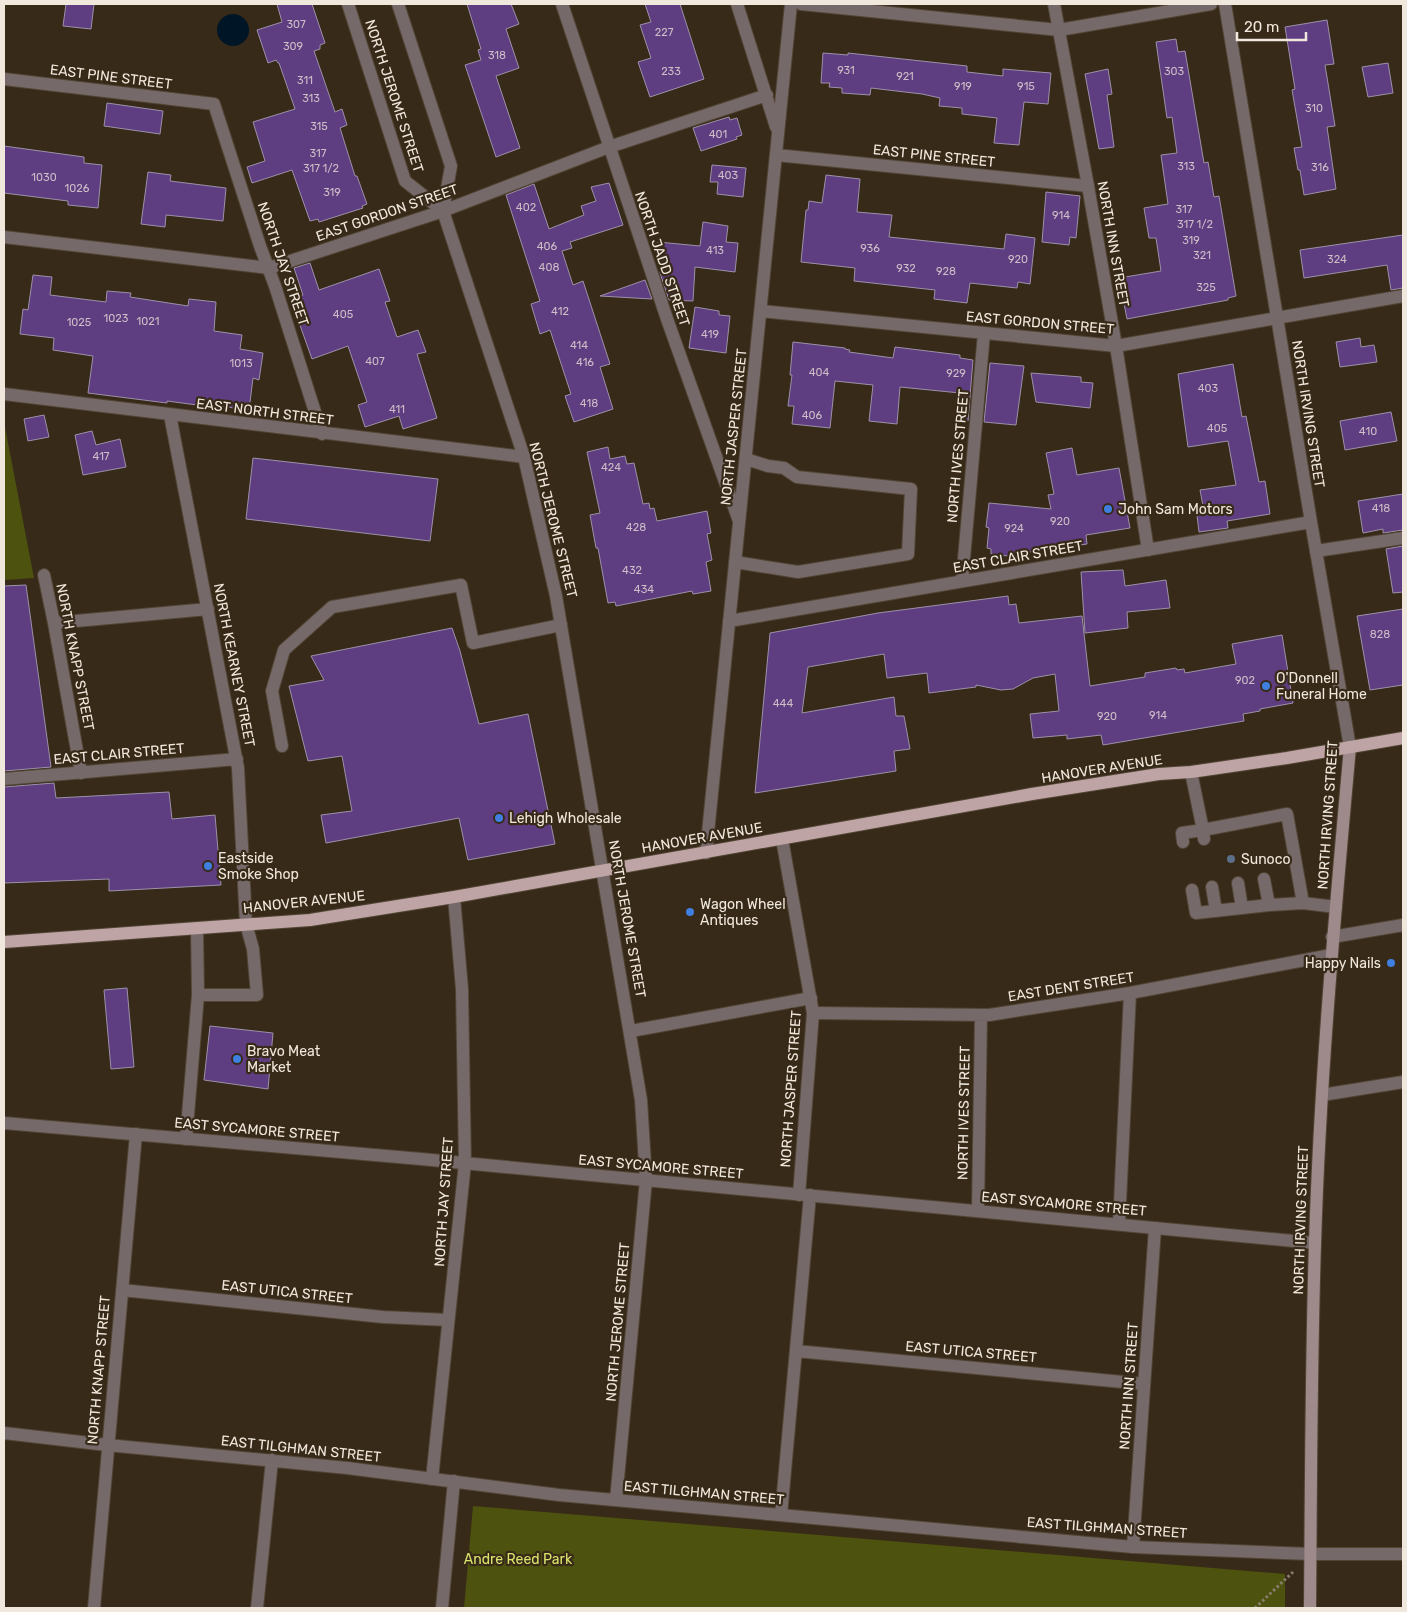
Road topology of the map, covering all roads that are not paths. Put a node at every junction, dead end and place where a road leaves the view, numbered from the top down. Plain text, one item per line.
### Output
1 (348, 4) edge
2 (398, 4) edge
3 (562, 4) edge
4 (737, 4) edge
5 (791, 4) edge
6 (801, 4) edge
7 (1054, 4) edge
8 (1211, 4) edge
9 (1225, 4) edge
10 (1059, 30) junction
11 (4, 80) edge
12 (767, 95) junction
13 (214, 104) joint
14 (778, 134) junction
15 (609, 147) junction
16 (776, 155) junction
17 (1088, 186) junction
18 (443, 211) junction
19 (4, 237) edge
20 (269, 268) junction
21 (1403, 296) edge
22 (761, 311) junction
23 (1277, 318) junction
24 (984, 333) junction
25 (1116, 346) junction
26 (4, 394) edge
27 (170, 415) junction
28 (322, 434) junction
29 (524, 457) junction
30 (746, 459) junction
31 (739, 521) junction
32 (1311, 522) junction
33 (1403, 538) edge
34 (1148, 550) junction
35 (1316, 551) junction
36 (736, 562) junction
37 (44, 575) dead end
38 (962, 581) junction
39 (208, 609) junction
40 (730, 621) junction
41 (54, 623) junction
42 (561, 625) junction
43 (1403, 738) edge
44 (282, 746) dead end
45 (1350, 747) junction
46 (237, 760) junction
47 (1191, 772) junction
48 (81, 773) junction
49 (4, 779) edge
50 (1204, 834) junction
51 (782, 839) junction
52 (1183, 842) dead end
53 (706, 853) junction
54 (604, 871) junction
55 (1264, 879) dead end
56 (1238, 883) dead end
57 (1212, 887) dead end
58 (1192, 890) dead end
59 (454, 897) junction
60 (1302, 903) junction
61 (1269, 905) junction
62 (1336, 907) junction
63 (1242, 908) junction
64 (1216, 911) junction
65 (246, 924) junction
66 (1403, 925) edge
67 (197, 929) junction
68 (1332, 937) junction
69 (4, 942) edge
70 (1331, 955) junction
71 (1130, 993) junction
72 (198, 995) junction
73 (811, 998) junction
74 (813, 1012) junction
75 (980, 1015) junction
76 (630, 1031) junction
77 (1403, 1082) edge
78 (1322, 1095) junction
79 (4, 1123) edge
80 (136, 1134) junction
81 (186, 1139) junction
82 (465, 1163) junction
83 (646, 1180) junction
84 (804, 1195) junction
85 (978, 1211) junction
86 (1119, 1224) junction
87 (1155, 1228) junction
88 (1315, 1243) junction
89 (122, 1290) junction
90 (448, 1320) junction
91 (796, 1351) junction
92 (1144, 1384) junction
93 (4, 1433) edge
94 (107, 1445) junction
95 (272, 1460) junction
96 (432, 1479) junction
97 (454, 1481) junction
98 (616, 1500) junction
99 (781, 1515) junction
100 (1132, 1547) junction
101 (1311, 1554) junction
102 (1403, 1554) edge
103 (94, 1608) edge
104 (257, 1608) edge
105 (442, 1608) edge
106 (1310, 1608) edge

1 - 18 street, NORTH JEROME STREET
2 - 18 street, NORTH JEROME STREET
3 - 15 street, NORTH JADD STREET
4 - 12 street
5 - 14 street, NORTH JASPER STREET
6 - 10 street
7 - 10 street, NORTH INN STREET
8 - 10 street
9 - 23 street, NORTH IRVING STREET
10 - 17 street, NORTH INN STREET
11 - 13 street, EAST PINE STREET
12 - 14 street
12 - 15 street, EAST GORDON STREET
13 - 20 street, NORTH JAY STREET
14 - 16 street, NORTH JASPER STREET
15 - 18 street, EAST GORDON STREET
15 - 31 street, NORTH JADD STREET
16 - 17 street, EAST PINE STREET
16 - 22 street, NORTH JASPER STREET
17 - 25 street, NORTH INN STREET
18 - 20 street, EAST GORDON STREET
18 - 29 street, NORTH JEROME STREET
19 - 20 street, EAST GORDON STREET
20 - 28 street, NORTH JAY STREET
21 - 23 street, EAST GORDON STREET
22 - 24 street, EAST GORDON STREET
22 - 30 street, NORTH JASPER STREET
23 - 25 street, EAST GORDON STREET
23 - 32 street, NORTH IRVING STREET
24 - 25 street, EAST GORDON STREET
24 - 38 street, NORTH IVES STREET
25 - 34 street, NORTH INN STREET
26 - 27 street, EAST NORTH STREET
27 - 28 street, EAST NORTH STREET
27 - 39 street, NORTH KEARNEY STREET
28 - 29 street, EAST NORTH STREET
29 - 42 street, NORTH JEROME STREET
30 - 31 street, NORTH JASPER STREET
30 - 36 street
31 - 36 street, NORTH JASPER STREET
32 - 34 street, EAST CLAIR STREET
32 - 35 street, NORTH IRVING STREET
33 - 35 street
34 - 38 street, EAST CLAIR STREET
35 - 45 street, NORTH IRVING STREET
36 - 40 street, NORTH JASPER STREET
37 - 41 street, NORTH KNAPP STREET
38 - 40 street, EAST CLAIR STREET
39 - 41 street
39 - 46 street, NORTH KEARNEY STREET
40 - 53 street, NORTH JASPER STREET
41 - 48 street, NORTH KNAPP STREET
42 - 44 street
42 - 54 street, NORTH JEROME STREET
43 - 45 main road, HANOVER AVENUE
45 - 47 main road, HANOVER AVENUE
45 - 62 main road, NORTH IRVING STREET
46 - 48 street, EAST CLAIR STREET
46 - 65 street, NORTH KEARNEY STREET
47 - 50 street
47 - 51 main road, HANOVER AVENUE
48 - 49 street, EAST CLAIR STREET
50 - 52 street
50 - 60 street
51 - 53 main road, HANOVER AVENUE
51 - 73 street, NORTH JASPER STREET
53 - 54 main road, HANOVER AVENUE
54 - 59 main road, HANOVER AVENUE
54 - 76 street, NORTH JEROME STREET
55 - 61 street
56 - 63 street
57 - 64 street
58 - 64 street
59 - 65 main road, HANOVER AVENUE
59 - 82 street, NORTH JAY STREET
60 - 61 street
60 - 62 street
61 - 63 street
62 - 68 main road, NORTH IRVING STREET
63 - 64 street
65 - 67 main road, HANOVER AVENUE
65 - 72 street, NORTH KEARNEY STREET
66 - 68 street
67 - 69 main road, HANOVER AVENUE
67 - 72 street
68 - 70 main road, NORTH IRVING STREET
70 - 71 street, EAST DENT STREET
70 - 78 main road, NORTH IRVING STREET
71 - 75 street, EAST DENT STREET
71 - 86 street
72 - 81 street
73 - 74 street, NORTH JASPER STREET
73 - 76 street
74 - 75 street, EAST DENT STREET
74 - 84 street, NORTH JASPER STREET
75 - 85 street, NORTH IVES STREET
76 - 83 street, NORTH JEROME STREET
77 - 78 street
78 - 88 main road, NORTH IRVING STREET
79 - 80 street, EAST SYCAMORE STREET
80 - 81 street, EAST SYCAMORE STREET
80 - 89 street, NORTH KNAPP STREET
81 - 82 street, EAST SYCAMORE STREET
82 - 83 street, EAST SYCAMORE STREET
82 - 90 street, NORTH JAY STREET
83 - 84 street, EAST SYCAMORE STREET
83 - 98 street, NORTH JEROME STREET
84 - 85 street, EAST SYCAMORE STREET
84 - 91 street, NORTH JASPER STREET
85 - 86 street, EAST SYCAMORE STREET
86 - 87 street, EAST SYCAMORE STREET
87 - 88 street, EAST SYCAMORE STREET
87 - 92 street, NORTH INN STREET
88 - 101 main road, NORTH IRVING STREET
89 - 90 street, EAST UTICA STREET
89 - 94 street, NORTH KNAPP STREET
90 - 96 street, NORTH JAY STREET
91 - 92 street, EAST UTICA STREET
91 - 99 street, NORTH JASPER STREET
92 - 100 street, NORTH INN STREET
93 - 94 street, EAST TILGHMAN STREET
94 - 95 street, EAST TILGHMAN STREET
94 - 103 street, NORTH KNAPP STREET
95 - 96 street, EAST TILGHMAN STREET
95 - 104 street
96 - 97 street, EAST TILGHMAN STREET
97 - 98 street, EAST TILGHMAN STREET
97 - 105 street
98 - 99 street, EAST TILGHMAN STREET
99 - 100 street, EAST TILGHMAN STREET
100 - 101 street, EAST TILGHMAN STREET
101 - 102 street, EAST TILGHMAN STREET
101 - 106 main road, NORTH IRVING STREET

